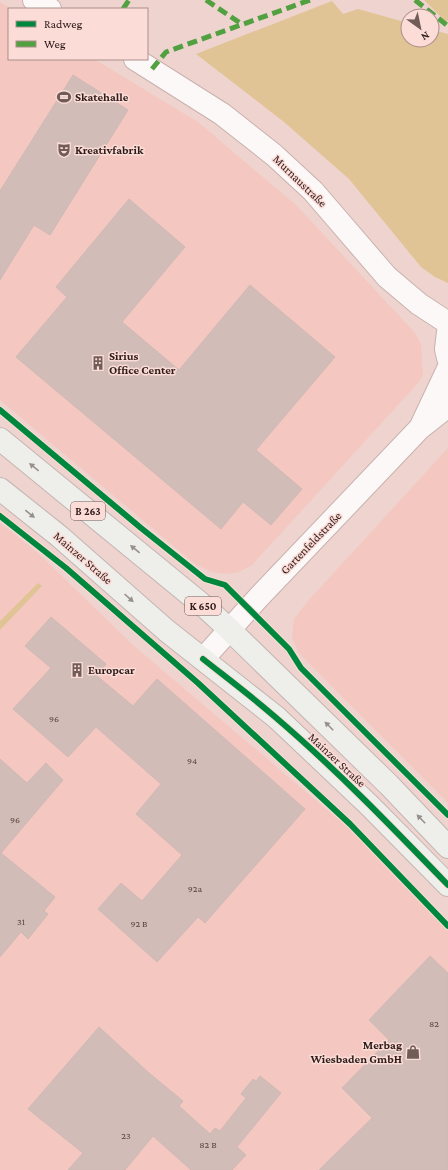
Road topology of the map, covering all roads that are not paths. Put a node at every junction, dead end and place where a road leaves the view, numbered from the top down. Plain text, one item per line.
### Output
1 (34, 0) edge
2 (48, 8) edge
3 (137, 60) edge
4 (448, 323) edge
5 (448, 332) edge
6 (448, 358) edge
7 (448, 369) edge
8 (448, 406) edge
9 (420, 428) junction
10 (0, 439) edge
11 (0, 489) edge
12 (176, 583) joint
13 (230, 629) junction
14 (203, 659) junction
15 (448, 847) edge
16 (448, 885) edge

1 - 2 street
3 - 4 street, Murnaustraße
5 - 6 street
7 - 9 street, Gartenfeldstraße
8 - 9 street, Gartenfeldstraße
9 - 13 street, Gartenfeldstraße
12 -> 10 main road, Mainzer Straße / B 263
11 -> 14 main road, Mainzer Straße
12 - 13 main road, Mainzer Straße / K 650
13 - 14 street, Gartenfeldstraße
15 -> 13 main road, Mainzer Straße
14 - 16 main road, Mainzer Straße

